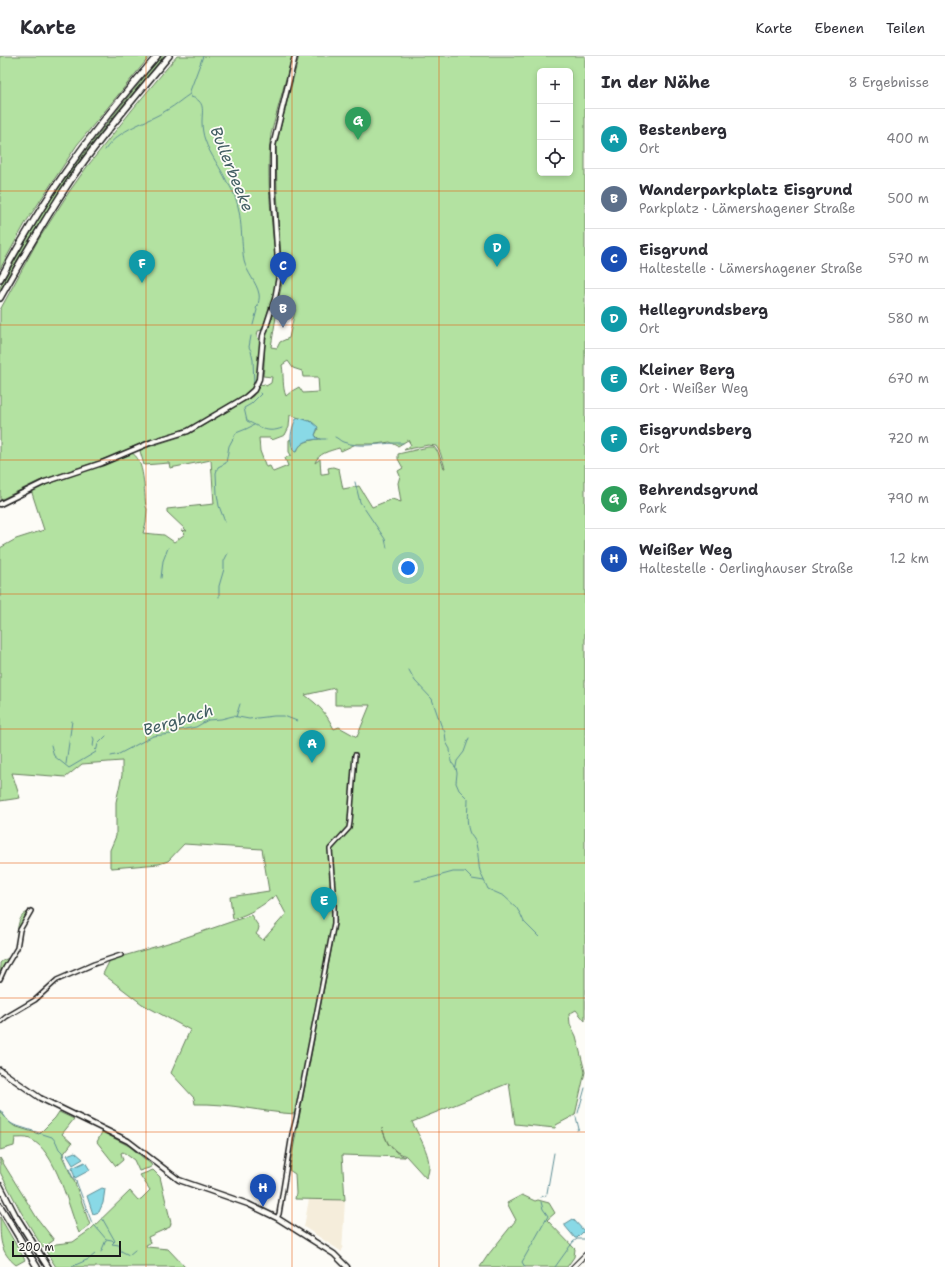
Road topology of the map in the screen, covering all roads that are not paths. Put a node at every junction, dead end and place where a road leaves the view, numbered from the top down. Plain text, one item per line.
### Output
1 (157, 56) edge
2 (169, 56) edge
3 (295, 56) edge
4 (0, 279) edge
5 (0, 298) edge
6 (0, 504) edge
7 (355, 755) dead end
8 (32, 911) dead end
9 (122, 955) dead end
10 (0, 980) edge
11 (0, 1022) edge
12 (0, 1070) edge
13 (0, 1186) edge
14 (0, 1206) edge
15 (277, 1218) junction
16 (585, 1255) edge
17 (37, 1267) edge
18 (48, 1267) edge
19 (347, 1267) edge
20 (573, 1267) edge

1 - 4 highway
2 - 5 highway
3 - 6 main road
7 - 15 street
8 - 10 street
9 - 11 street
12 - 15 main road
13 - 18 highway
14 - 17 highway
15 - 19 main road
16 - 20 street

